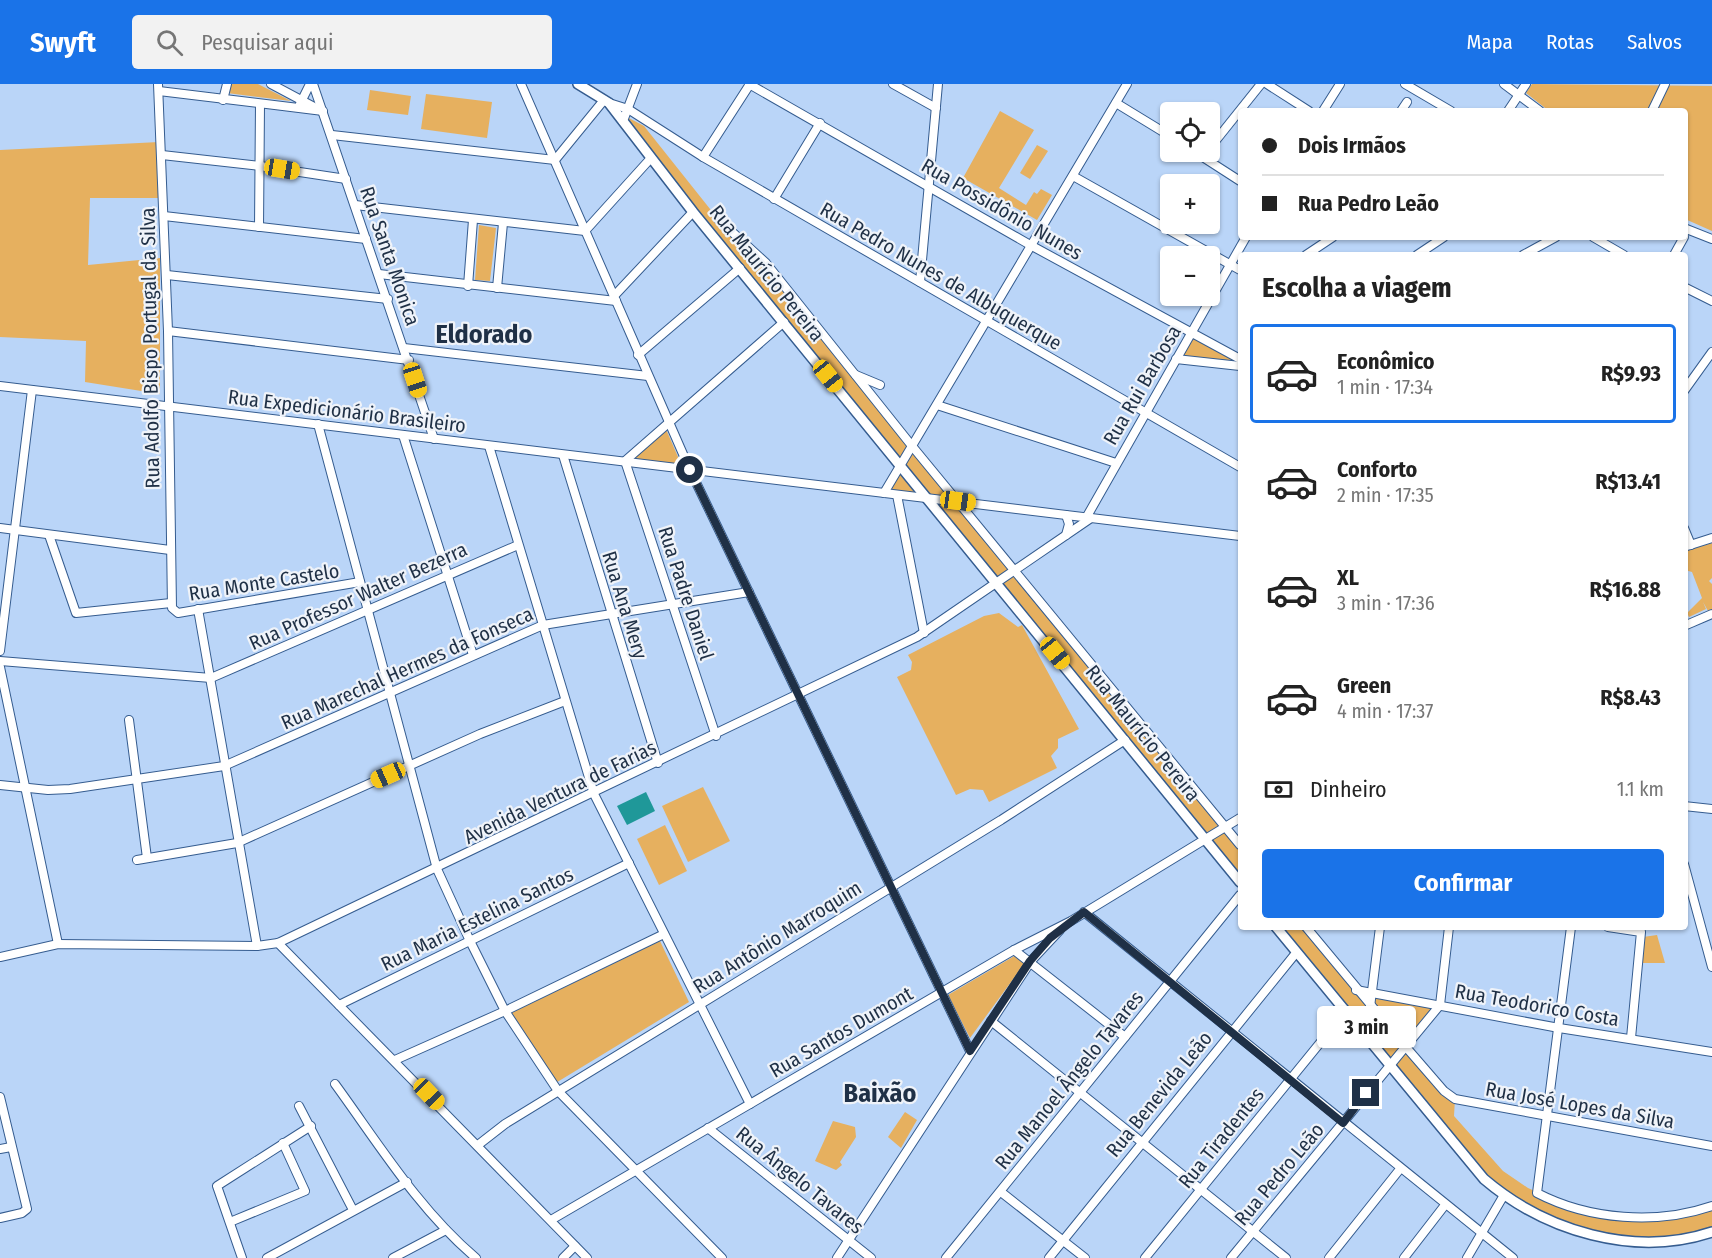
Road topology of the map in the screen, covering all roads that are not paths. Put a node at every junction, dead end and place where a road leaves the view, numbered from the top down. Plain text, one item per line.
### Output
1 (228, 84) edge
2 (271, 84) edge
3 (312, 84) edge
4 (521, 84) edge
5 (637, 84) edge
6 (750, 84) edge
7 (893, 84) edge
8 (938, 84) edge
9 (1127, 84) edge
10 (1261, 84) edge
11 (1267, 84) edge
12 (1340, 84) edge
13 (1405, 84) edge
14 (1504, 84) edge
15 (1526, 84) edge
16 (1665, 84) edge
17 (585, 86) edge
18 (159, 88) edge
19 (1519, 94) junction
20 (223, 100) junction
21 (606, 102) junction
22 (1407, 102) dead end
23 (1116, 103) junction
24 (260, 104) junction
25 (300, 104) junction
26 (628, 108) junction
27 (936, 108) junction
28 (1242, 108) edge
29 (1305, 108) edge
30 (1325, 108) edge
31 (1403, 108) edge
32 (1446, 108) edge
33 (1510, 108) edge
34 (1536, 108) edge
35 (1653, 108) edge
36 (323, 111) junction
37 (1238, 112) edge
38 (623, 121) junction
39 (820, 123) junction
40 (1160, 130) edge
41 (332, 135) junction
42 (1220, 135) edge
43 (162, 155) junction
44 (651, 158) junction
45 (703, 158) junction
46 (555, 159) junction
47 (1218, 162) edge
48 (260, 166) junction
49 (1073, 176) junction
50 (346, 179) junction
51 (1238, 179) edge
52 (928, 186) junction
53 (774, 199) junction
54 (355, 205) junction
55 (693, 212) junction
56 (164, 216) junction
57 (717, 219) dead end
58 (473, 220) junction
59 (502, 223) junction
60 (259, 227) junction
61 (585, 231) junction
62 (1688, 234) edge
63 (366, 239) junction
64 (1712, 239) edge
65 (1244, 240) edge
66 (1328, 240) edge
67 (1440, 240) edge
68 (1550, 240) edge
69 (1598, 240) edge
70 (1032, 246) junction
71 (1310, 252) edge
72 (1422, 252) edge
73 (1528, 252) edge
74 (1619, 252) edge
75 (1230, 264) junction
76 (740, 268) junction
77 (1238, 269) edge
78 (379, 274) junction
79 (166, 275) junction
80 (920, 282) junction
81 (468, 286) junction
82 (497, 288) junction
83 (1688, 288) edge
84 (615, 298) junction
85 (388, 299) junction
86 (1712, 301) edge
87 (988, 321) junction
88 (784, 322) junction
89 (168, 331) junction
90 (1191, 333) junction
91 (404, 348) junction
92 (1712, 352) edge
93 (638, 355) junction
94 (1238, 358) edge
95 (1176, 359) junction
96 (409, 360) junction
97 (1238, 366) edge
98 (855, 374) junction
99 (648, 376) junction
100 (880, 385) dead end
101 (1688, 385) edge
102 (0, 386) edge
103 (32, 390) junction
104 (170, 405) junction
105 (937, 405) junction
106 (1145, 414) junction
107 (668, 421) junction
108 (318, 424) junction
109 (403, 435) junction
110 (434, 439) junction
111 (489, 446) junction
112 (912, 446) junction
113 (563, 455) junction
114 (625, 462) junction
115 (1116, 463) junction
116 (901, 465) junction
117 (1238, 466) edge
118 (690, 470) junction
119 (884, 493) junction
120 (897, 495) junction
121 (929, 499) junction
122 (958, 501) junction
123 (1066, 515) junction
124 (1089, 518) junction
125 (0, 528) edge
126 (16, 530) junction
127 (49, 535) junction
128 (1066, 535) junction
129 (1238, 536) edge
130 (1712, 538) edge
131 (518, 545) junction
132 (1688, 546) edge
133 (170, 550) junction
134 (1015, 570) junction
135 (447, 574) junction
136 (360, 582) junction
137 (999, 583) junction
138 (749, 592) junction
139 (673, 606) junction
140 (173, 608) junction
141 (198, 609) junction
142 (368, 612) junction
143 (1712, 614) edge
144 (610, 615) junction
145 (1688, 624) edge
146 (543, 625) junction
147 (924, 633) junction
148 (0, 651) edge
149 (472, 655) junction
150 (0, 661) edge
151 (0, 667) edge
152 (211, 678) junction
153 (390, 691) junction
154 (800, 695) junction
155 (565, 701) junction
156 (129, 720) dead end
157 (716, 736) junction
158 (1125, 740) junction
159 (658, 763) junction
160 (224, 766) junction
161 (410, 766) junction
162 (137, 780) junction
163 (0, 785) edge
164 (26, 788) junction
165 (594, 794) junction
166 (1688, 806) edge
167 (1712, 809) edge
168 (1238, 819) edge
169 (1226, 826) junction
170 (1205, 838) junction
171 (1238, 842) edge
172 (237, 843) junction
173 (147, 858) junction
174 (137, 860) dead end
175 (629, 863) junction
176 (437, 869) junction
177 (1688, 875) edge
178 (1238, 879) edge
179 (892, 886) junction
180 (1238, 897) edge
181 (1084, 912) junction
182 (1071, 921) junction
183 (1278, 930) edge
184 (1308, 930) edge
185 (1380, 930) edge
186 (1449, 930) edge
187 (1571, 930) edge
188 (1628, 930) edge
189 (664, 934) junction
190 (470, 941) junction
191 (58, 944) junction
192 (278, 944) junction
193 (257, 946) junction
194 (1014, 950) junction
195 (1296, 953) junction
196 (0, 957) edge
197 (1030, 961) junction
198 (1712, 967) edge
199 (1170, 981) junction
200 (1356, 990) junction
201 (942, 992) junction
202 (1372, 992) junction
203 (339, 1005) junction
204 (699, 1005) junction
205 (1440, 1005) junction
206 (1370, 1007) junction
207 (505, 1011) junction
208 (1346, 1011) junction
209 (991, 1021) junction
210 (1559, 1028) junction
211 (1231, 1032) junction
212 (1125, 1037) junction
213 (1631, 1038) junction
214 (1405, 1046) junction
215 (970, 1051) junction
216 (1712, 1052) edge
217 (395, 1060) junction
218 (1389, 1064) junction
219 (1289, 1080) junction
220 (335, 1084) dead end
221 (558, 1091) junction
222 (1080, 1093) junction
223 (0, 1097) edge
224 (750, 1104) junction
225 (299, 1106) dead end
226 (1546, 1115) junction
227 (1343, 1123) junction
228 (311, 1126) junction
229 (708, 1128) junction
230 (283, 1143) junction
231 (1141, 1143) junction
232 (478, 1145) junction
233 (1712, 1146) edge
234 (11, 1147) junction
235 (0, 1149) edge
236 (635, 1169) junction
237 (1400, 1169) junction
238 (407, 1182) junction
239 (1199, 1190) junction
240 (1001, 1192) junction
241 (1504, 1195) junction
242 (1445, 1205) junction
243 (1712, 1206) edge
244 (353, 1210) junction
245 (0, 1218) edge
246 (551, 1220) junction
247 (230, 1222) junction
248 (446, 1230) junction
249 (1252, 1232) junction
250 (1712, 1232) edge
251 (1480, 1233) junction
252 (849, 1239) junction
253 (1063, 1240) junction
254 (575, 1246) junction
255 (242, 1258) edge
256 (267, 1258) edge
257 (393, 1258) edge
258 (476, 1258) edge
259 (563, 1258) edge
260 (587, 1258) edge
261 (722, 1258) edge
262 (837, 1258) edge
263 (871, 1258) edge
264 (946, 1258) edge
265 (1049, 1258) edge
266 (1085, 1258) edge
267 (1145, 1258) edge
268 (1232, 1258) edge
269 (1286, 1258) edge
270 (1329, 1258) edge
271 (1404, 1258) edge
272 (1467, 1258) edge
273 (1513, 1258) edge

1 - 20 street
2 - 25 street
3 - 25 street
3 - 36 street, Rua Santa Monica
4 - 46 street
5 - 26 street
6 - 39 street, Rua Possidônio Nunes
6 - 45 street
7 - 27 street
8 - 27 street
9 - 23 street
10 - 28 street
11 - 29 street
12 - 30 street
13 - 32 street
14 - 19 street
15 - 19 street
16 - 35 street
17 - 21 main road, Rua Maurício Pereira
18 - 20 street
18 - 43 street, Rua Adolfo Bispo Portugal da Silva
19 - 33 street
19 - 34 street
20 - 24 street
21 - 26 street, Rua Pedro Nunes de Albuquerque
21 - 38 main road, Rua Maurício Pereira
21 - 46 street
22 - 31 street
23 - 40 street
23 - 49 street
24 - 25 street
24 - 48 street
25 - 36 street
26 - 38 street
26 - 45 street, Rua Pedro Nunes de Albuquerque
27 - 52 street
36 - 41 street, Rua Santa Monica
37 - 42 street
38 - 44 main road, Rua Maurício Pereira
39 - 52 street, Rua Possidônio Nunes
39 - 53 street
41 - 46 street
41 - 50 street, Rua Santa Monica
43 - 48 street
43 - 56 street, Rua Adolfo Bispo Portugal da Silva
44 - 55 main road, Rua Maurício Pereira
44 - 61 street
45 - 53 street, Rua Pedro Nunes de Albuquerque
46 - 61 street
47 - 51 street
48 - 50 street
48 - 60 street
49 - 70 street
49 - 75 street
50 - 54 street, Rua Santa Monica
52 - 70 street, Rua Possidônio Nunes
52 - 80 street
53 - 80 street, Rua Pedro Nunes de Albuquerque
54 - 58 street
54 - 63 street, Rua Santa Monica
55 - 76 main road, Rua Maurício Pereira
55 - 84 street
56 - 60 street
56 - 79 street, Rua Adolfo Bispo Portugal da Silva
57 - 98 street, Rua Maurício Pereira
58 - 59 street
58 - 81 street
59 - 61 street
59 - 82 street
60 - 63 street
61 - 84 street
62 - 64 street
63 - 78 street, Rua Santa Monica
65 - 75 street, Rua Rui Barbosa
66 - 71 street
67 - 72 street
68 - 73 street
69 - 74 street
70 - 87 street
70 - 90 street, Rua Possidônio Nunes
75 - 77 street
75 - 90 street, Rua Rui Barbosa
76 - 88 main road, Rua Maurício Pereira
76 - 93 street
78 - 81 street
78 - 85 street, Rua Santa Monica
79 - 85 street
79 - 89 street, Rua Adolfo Bispo Portugal da Silva
80 - 87 street, Rua Pedro Nunes de Albuquerque
81 - 82 street
82 - 84 street
83 - 86 street
84 - 93 street
85 - 91 street, Rua Santa Monica
87 - 105 street
87 - 106 street, Rua Pedro Nunes de Albuquerque
88 - 107 street
88 - 116 main road, Rua Maurício Pereira
89 - 96 street
89 - 104 street, Rua Adolfo Bispo Portugal da Silva
90 - 94 street, Rua Possidônio Nunes
90 - 95 street, Rua Rui Barbosa
91 - 96 street, Rua Santa Monica
91 - 99 street
92 - 101 street
93 - 99 street
95 - 97 street
95 - 106 street, Rua Rui Barbosa
96 - 110 street, Rua Santa Monica
98 - 100 street
98 - 112 street, Rua Maurício Pereira
99 - 107 street
102 - 103 street, Rua Expedicionário Brasileiro
103 - 104 street, Rua Expedicionário Brasileiro
103 - 126 street
104 - 108 street, Rua Expedicionário Brasileiro
104 - 133 street, Rua Adolfo Bispo Portugal da Silva
105 - 112 street
105 - 115 street
106 - 115 street, Rua Rui Barbosa
106 - 117 street, Rua Pedro Nunes de Albuquerque
107 - 114 street
107 - 118 street
108 - 109 street, Rua Expedicionário Brasileiro
108 - 136 street
109 - 110 street, Rua Expedicionário Brasileiro
109 - 135 street
110 - 111 street, Rua Expedicionário Brasileiro
111 - 113 street, Rua Expedicionário Brasileiro
111 - 131 street
112 - 116 street
112 - 122 street, Rua Maurício Pereira
113 - 114 street, Rua Expedicionário Brasileiro
113 - 144 street, Rua Ana Mery
114 - 118 street, Rua Expedicionário Brasileiro
114 - 139 street, Rua Padre Daniel
115 - 124 street, Rua Rui Barbosa
116 - 119 street
116 - 121 main road, Rua Maurício Pereira
118 - 119 street, Rua Expedicionário Brasileiro
118 - 138 street
119 - 120 street, Rua Expedicionário Brasileiro
120 - 121 street, Rua Expedicionário Brasileiro
120 - 147 street
121 - 122 street, Rua Expedicionário Brasileiro
121 - 137 main road, Rua Maurício Pereira
122 - 123 street, Rua Expedicionário Brasileiro
122 - 134 street, Rua Maurício Pereira
123 - 124 street, Rua Expedicionário Brasileiro
123 - 128 street
124 - 128 street, Avenida Ventura de Farias
124 - 129 street, Rua Expedicionário Brasileiro
125 - 126 street
126 - 127 street
126 - 148 street
127 - 133 street
127 - 140 street, Rua Monte Castelo
128 - 134 street, Avenida Ventura de Farias
130 - 132 street
131 - 135 street, Rua Professor Walter Bezerra
131 - 146 street
133 - 140 street, Rua Adolfo Bispo Portugal da Silva
134 - 137 street, Avenida Ventura de Farias
134 - 169 street, Rua Maurício Pereira
135 - 142 street, Rua Professor Walter Bezerra
135 - 149 street
136 - 141 street, Rua Monte Castelo
136 - 142 street
137 - 147 street, Avenida Ventura de Farias
137 - 158 main road, Rua Maurício Pereira
138 - 139 street, Rua Marechal Hermes da Fonseca
138 - 154 street
139 - 144 street, Rua Marechal Hermes da Fonseca
139 - 157 street, Rua Padre Daniel
140 - 141 street, Rua Monte Castelo
141 - 152 street
142 - 152 street, Rua Professor Walter Bezerra
142 - 153 street
143 - 145 street
144 - 146 street, Rua Marechal Hermes da Fonseca
144 - 159 street, Rua Ana Mery
146 - 149 street, Rua Marechal Hermes da Fonseca
146 - 155 street
147 - 154 street, Avenida Ventura de Farias
149 - 153 street, Rua Marechal Hermes da Fonseca
150 - 152 street
151 - 164 street
152 - 160 street
153 - 160 street, Rua Marechal Hermes da Fonseca
153 - 161 street
154 - 157 street, Avenida Ventura de Farias
154 - 179 street
155 - 161 street
155 - 165 street
156 - 162 street
157 - 159 street, Avenida Ventura de Farias
158 - 170 main road, Rua Maurício Pereira
158 - 179 street, Rua Antônio Marroquim
159 - 165 street, Avenida Ventura de Farias
160 - 162 street, Rua Marechal Hermes da Fonseca
160 - 172 street
161 - 172 street
161 - 176 street
162 - 164 street, Rua Marechal Hermes da Fonseca
162 - 173 street
163 - 164 street, Rua Marechal Hermes da Fonseca
164 - 191 street
165 - 175 street
165 - 176 street, Avenida Ventura de Farias
166 - 167 street
168 - 169 street, Rua Santos Dumont
169 - 170 street, Rua Santos Dumont
169 - 171 street, Rua Maurício Pereira
170 - 178 main road, Rua Maurício Pereira
170 - 181 street, Rua Santos Dumont
172 - 173 street
172 - 193 street
173 - 174 street
175 - 189 street
175 - 190 street, Rua Maria Estelina Santos
176 - 190 street
176 - 192 street, Avenida Ventura de Farias
177 - 198 street
179 - 201 street
179 - 204 street, Rua Antônio Marroquim
180 - 199 street, Rua Manoel Ângelo Tavares
181 - 182 street, Rua Santos Dumont
181 - 199 street
182 - 194 street, Rua Santos Dumont
182 - 197 street
183 - 195 main road
184 - 200 street
185 - 202 street
186 - 205 street
187 - 210 street
188 - 213 street
189 - 204 street
189 - 207 street
190 - 203 street, Rua Maria Estelina Santos
190 - 207 street
191 - 193 street, Avenida Ventura de Farias
191 - 196 street, Avenida Ventura de Farias
192 - 193 street, Avenida Ventura de Farias
192 - 203 street
194 - 197 street
194 - 201 street, Rua Santos Dumont
195 - 208 main road
195 - 211 street, Rua Benevida Leão
197 - 209 street
197 - 212 street
199 - 211 street
199 - 212 street, Rua Manoel Ângelo Tavares
200 - 202 street, Rua Teodorico Costa
200 - 206 street
201 - 215 street
201 - 224 street, Rua Santos Dumont
202 - 205 street, Rua Teodorico Costa
202 - 206 street
203 - 217 street
204 - 221 street, Rua Antônio Marroquim
204 - 224 street
205 - 210 street, Rua Teodorico Costa
205 - 214 street, Rua Pedro Leão
206 - 214 street
207 - 217 street
207 - 221 street
208 - 218 main road
208 - 219 street, Rua Tiradentes
209 - 215 street
209 - 222 street
210 - 213 street, Rua Teodorico Costa
210 - 226 street
211 - 219 street
211 - 231 street, Rua Benevida Leão
212 - 222 street, Rua Manoel Ângelo Tavares
213 - 216 street, Rua Teodorico Costa
214 - 218 street, Rua Pedro Leão
214 - 226 street, Rua José Lopes da Silva
215 - 252 street
217 - 232 street
218 - 227 street, Rua Pedro Leão
218 - 241 main road
219 - 227 street
219 - 239 street, Rua Tiradentes
220 - 238 street
221 - 232 street, Rua Antônio Marroquim
221 - 236 street
222 - 231 street
222 - 240 street, Rua Manoel Ângelo Tavares
223 - 234 street
224 - 229 street, Rua Santos Dumont
225 - 228 street
226 - 233 street, Rua José Lopes da Silva
226 - 243 street
227 - 237 street
227 - 249 street, Rua Pedro Leão
228 - 230 street
228 - 244 street
229 - 236 street, Rua Santos Dumont
229 - 252 street, Rua Ângelo Tavares
230 - 247 street
230 - 247 street
231 - 239 street
231 - 253 street, Rua Benevida Leão
232 - 246 street
234 - 235 street
234 - 245 street
236 - 246 street, Rua Santos Dumont
236 - 261 street
237 - 242 street
237 - 270 street
238 - 244 street
238 - 248 street
239 - 249 street
239 - 267 street, Rua Tiradentes
240 - 253 street
240 - 264 street, Rua Manoel Ângelo Tavares
241 - 250 main road
241 - 251 street
242 - 251 street
242 - 271 street
244 - 256 street
246 - 254 street
247 - 255 street
248 - 257 street
248 - 258 street
249 - 268 street, Rua Pedro Leão
249 - 269 street
251 - 272 street
251 - 273 street
252 - 262 street
252 - 263 street, Rua Ângelo Tavares
253 - 265 street, Rua Benevida Leão
253 - 266 street
254 - 259 street
254 - 260 street

